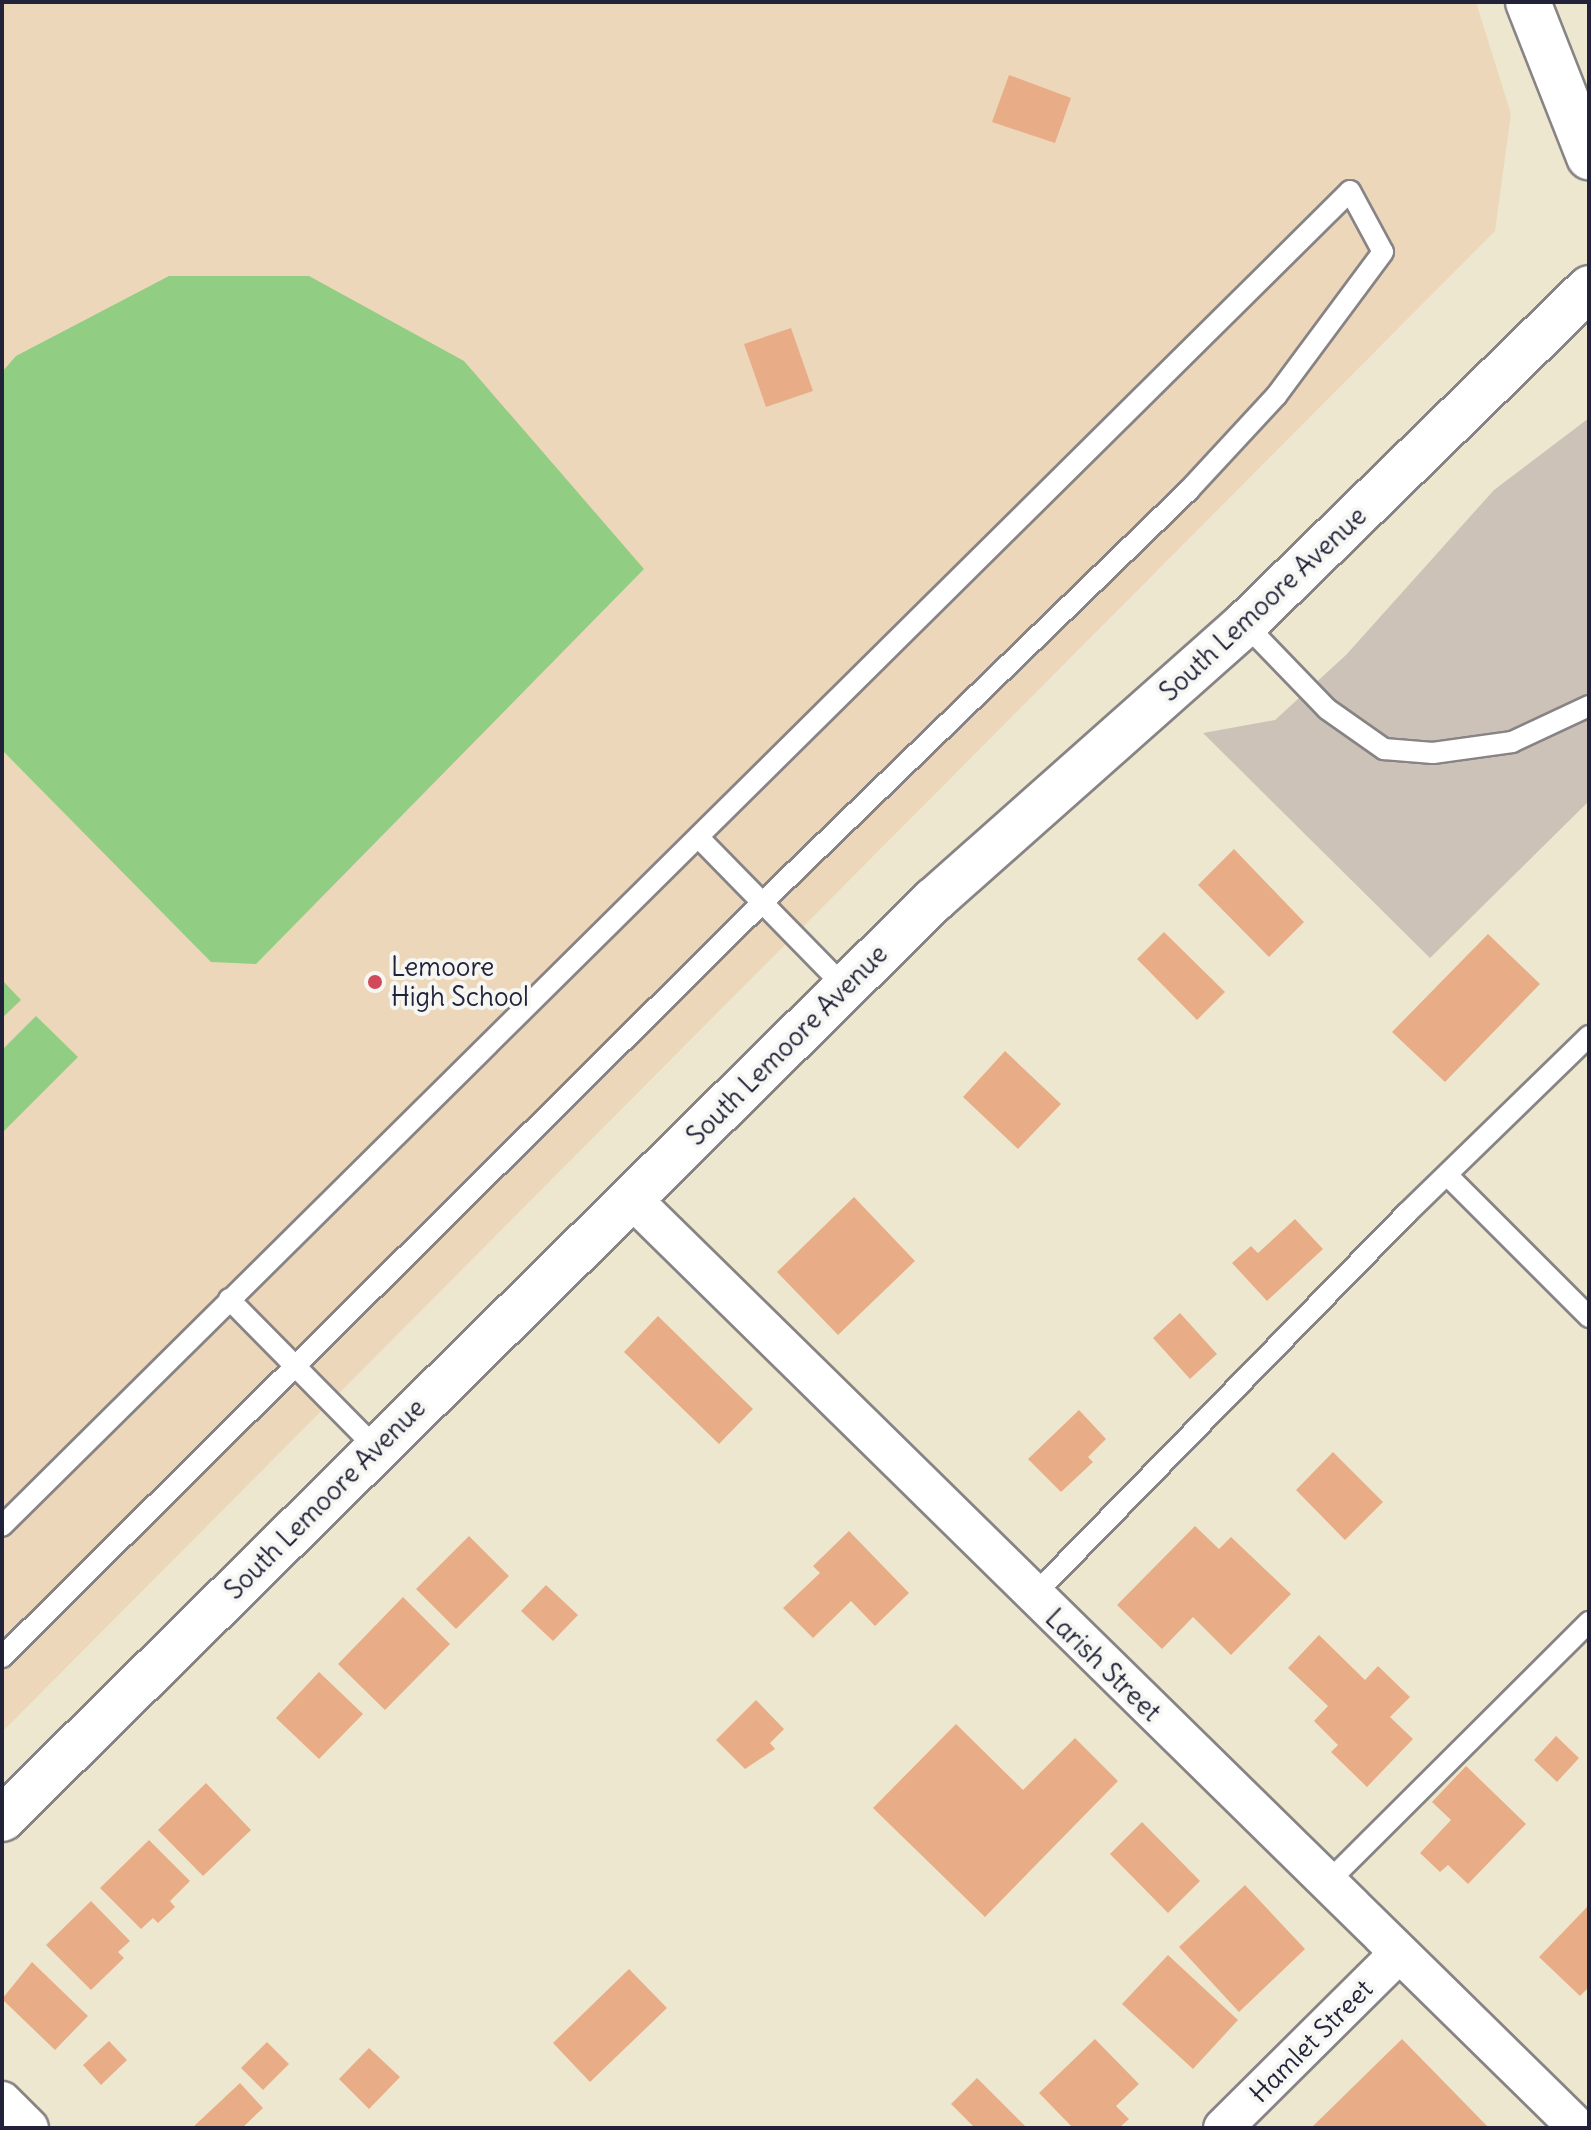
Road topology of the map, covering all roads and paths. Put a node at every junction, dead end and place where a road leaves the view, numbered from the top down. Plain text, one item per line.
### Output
1 (1528, 2) edge
2 (1589, 157) edge
3 (1589, 288) edge
4 (1245, 624) junction
5 (1589, 706) edge
6 (699, 838) junction
7 (762, 903) junction
8 (845, 987) junction
9 (1589, 1036) edge
10 (1447, 1175) junction
11 (631, 1198) junction
12 (229, 1299) junction
13 (1588, 1316) edge
14 (294, 1366) junction
15 (376, 1448) junction
16 (2, 1526) edge
17 (1032, 1597) junction
18 (1589, 1622) edge
19 (2, 1657) edge
20 (2, 1819) edge
21 (1327, 1883) junction
22 (1398, 1954) junction
23 (2, 2101) edge
24 (29, 2128) edge
25 (1223, 2128) edge
26 (1578, 2128) edge

1 - 2 main road
3 - 4 main road, South Lemoore Avenue
4 - 5 lane
4 - 8 main road, South Lemoore Avenue
6 - 7 lane
6 - 7 lane
6 - 12 lane
7 - 8 lane
7 - 14 lane
8 - 11 main road, South Lemoore Avenue
9 - 10 lane
10 - 13 lane
10 - 17 lane
11 - 15 main road, South Lemoore Avenue
11 - 17 street, Larish Street
12 - 14 lane
12 - 16 lane
14 - 15 lane
14 - 19 lane
15 - 20 main road, South Lemoore Avenue
17 - 21 street, Larish Street
18 - 21 lane
21 - 22 street, Larish Street
22 - 25 street, Hamlet Street
22 - 26 street, Larish Street
23 - 24 street

